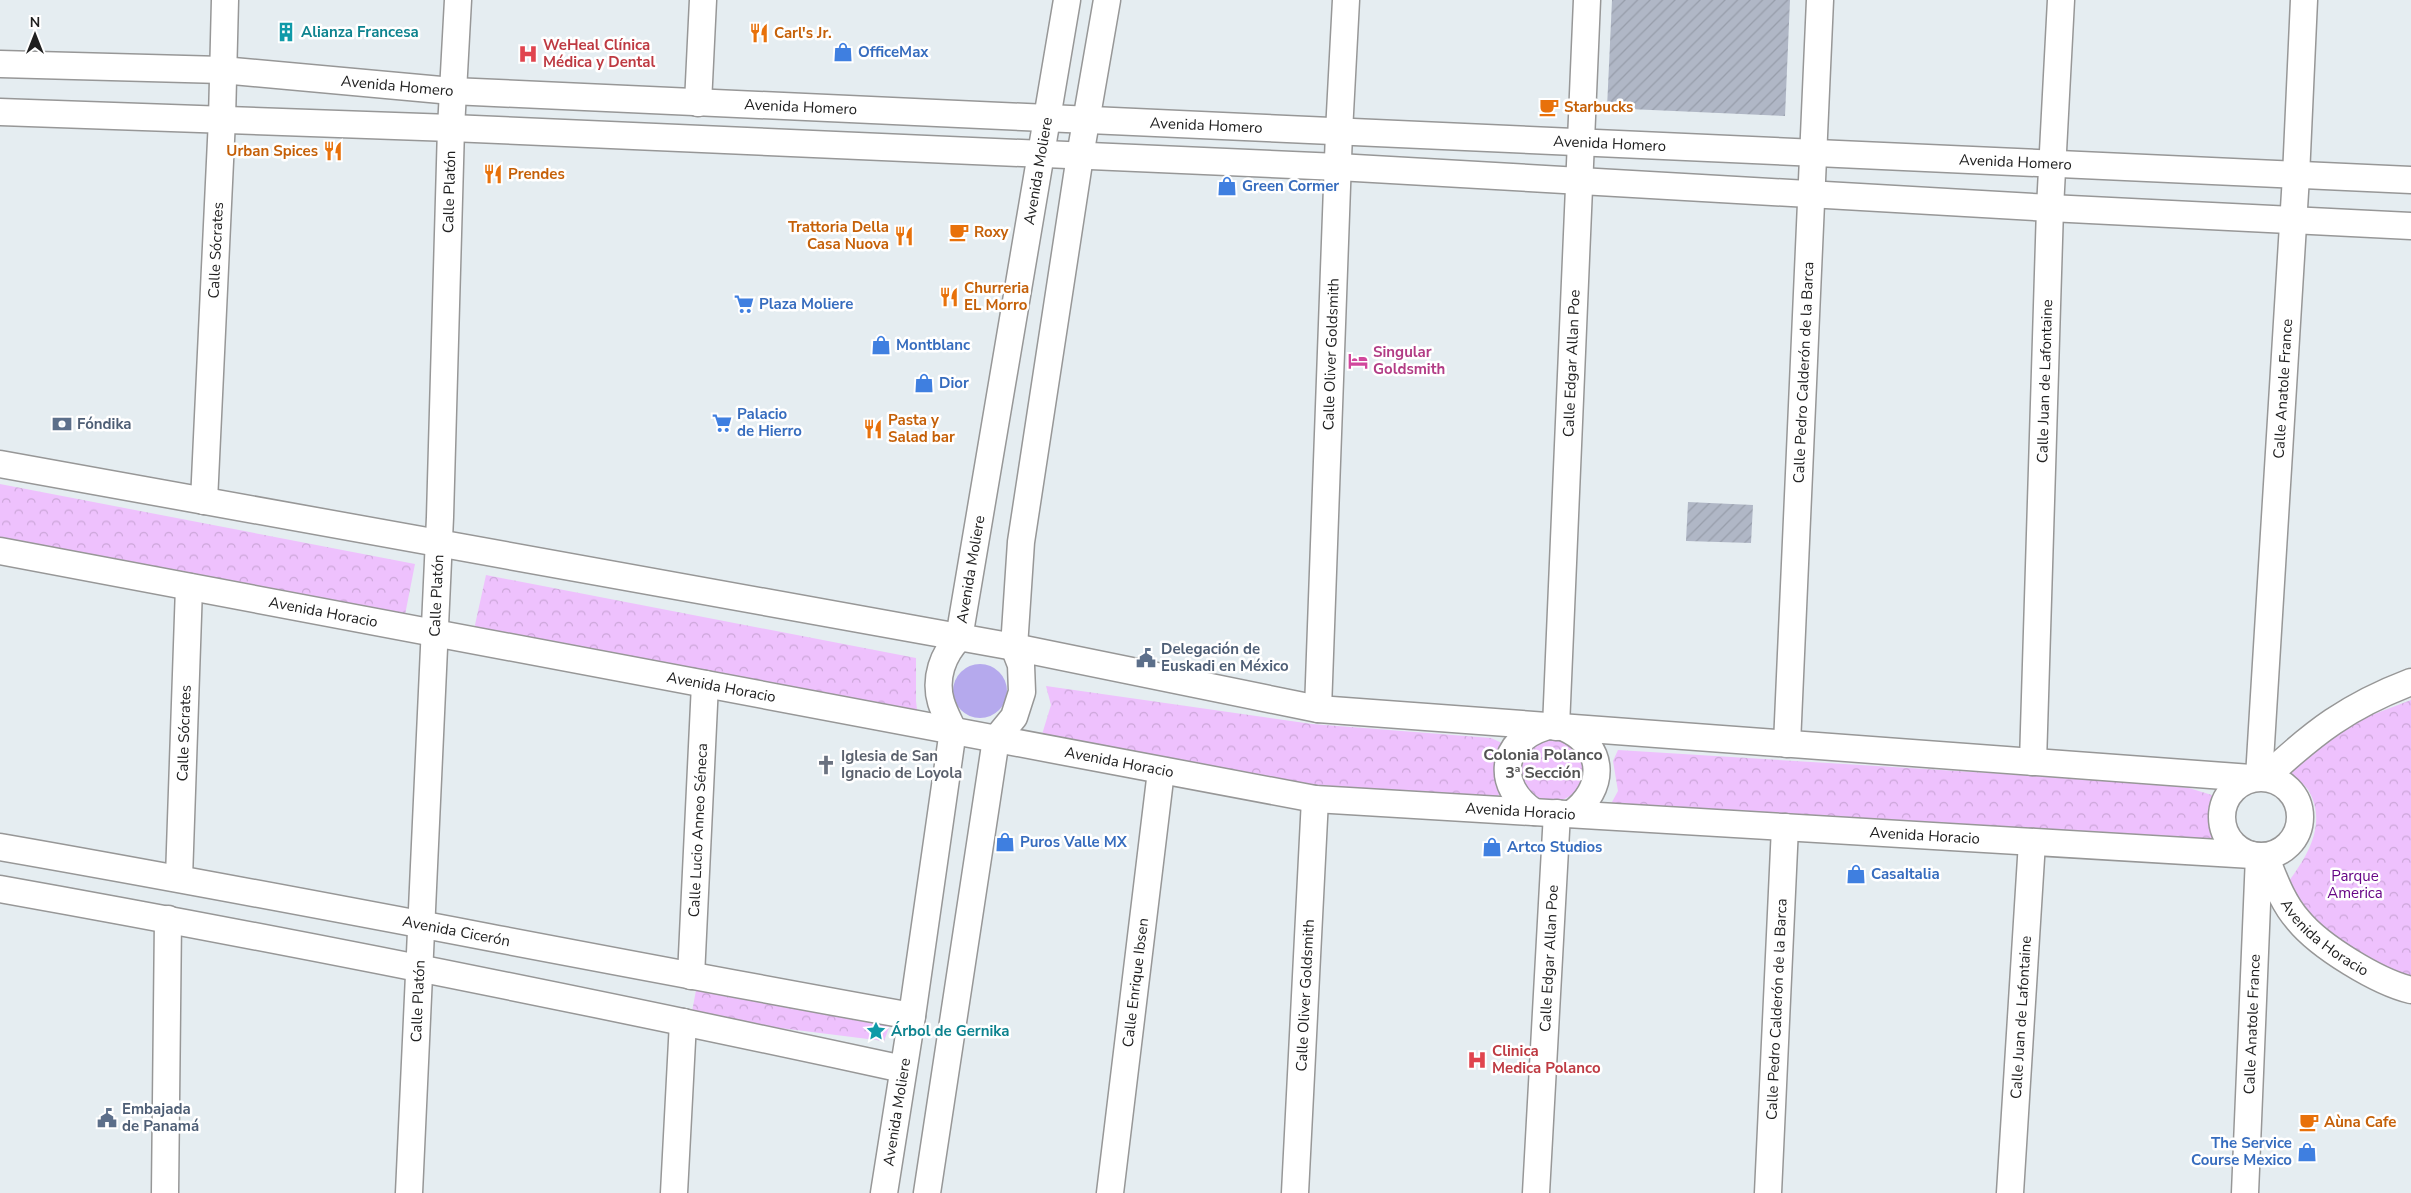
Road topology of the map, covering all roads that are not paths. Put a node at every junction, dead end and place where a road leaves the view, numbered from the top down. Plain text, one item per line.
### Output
1 (225, 0) edge
2 (458, 0) edge
3 (703, 0) edge
4 (1067, 0) edge
5 (1107, 0) edge
6 (1346, 0) edge
7 (1587, 0) edge
8 (1820, 0) edge
9 (2061, 0) edge
10 (2304, 0) edge
11 (0, 64) edge
12 (222, 70) junction
13 (452, 91) junction
14 (698, 103) junction
15 (0, 112) edge
16 (1047, 118) junction
17 (222, 119) junction
18 (1086, 120) junction
19 (451, 128) junction
20 (1339, 132) junction
21 (1581, 143) junction
22 (1041, 154) junction
23 (1813, 154) junction
24 (1080, 156) junction
25 (2053, 164) junction
26 (1338, 167) junction
27 (2296, 176) junction
28 (1579, 179) junction
29 (2411, 180) edge
30 (1810, 193) junction
31 (2050, 208) junction
32 (2294, 219) junction
33 (2411, 226) edge
34 (0, 464) edge
35 (204, 501) junction
36 (439, 543) junction
37 (0, 551) edge
38 (189, 587) junction
39 (435, 634) junction
40 (959, 638) junction
41 (1014, 647) junction
42 (2411, 682) edge
43 (705, 684) junction
44 (1318, 709) junction
45 (1555, 728) junction
46 (953, 730) junction
47 (996, 739) junction
48 (1787, 744) junction
49 (2034, 762) junction
50 (1161, 771) junction
51 (2258, 777) junction
52 (1315, 799) junction
53 (1554, 813) junction
54 (1785, 827) junction
55 (2032, 842) junction
56 (0, 847) edge
57 (2259, 856) junction
58 (178, 878) junction
59 (0, 889) edge
60 (168, 919) junction
61 (421, 923) junction
62 (420, 969) junction
63 (690, 976) junction
64 (2411, 990) edge
65 (912, 1016) junction
66 (683, 1022) junction
67 (903, 1069) junction
68 (165, 1193) edge
69 (409, 1193) edge
70 (674, 1193) edge
71 (884, 1193) edge
72 (927, 1193) edge
73 (1110, 1193) edge
74 (1295, 1193) edge
75 (1536, 1193) edge
76 (1768, 1193) edge
77 (2010, 1193) edge
78 (2245, 1193) edge

1 - 12 street, Calle Sócrates
2 - 13 street, Calle Platón
3 - 14 street
4 - 16 street, Avenida Moliere
5 - 18 street
6 - 20 street, Calle Oliver Goldsmith
7 - 21 street, Calle Edgar Allan Poe
8 - 23 street, Calle Pedro Calderón de la Barca
9 - 25 street, Calle Juan de Lafontaine
10 - 27 street, Calle Anatole France
11 - 12 street, Avenida Homero
12 - 13 street, Avenida Homero
12 - 17 street, Calle Sócrates
13 - 14 street, Avenida Homero
13 - 19 street, Calle Platón
14 - 16 street, Avenida Homero
15 - 17 street
16 - 18 street, Avenida Homero
16 - 22 street, Avenida Moliere
17 - 19 street
17 - 35 street, Calle Sócrates
18 - 20 street, Avenida Homero
18 - 24 street
19 - 22 street
19 - 36 street, Calle Platón
20 - 21 street, Avenida Homero
20 - 26 street, Calle Oliver Goldsmith
21 - 23 street, Avenida Homero
21 - 28 street, Calle Edgar Allan Poe
22 - 24 street
22 - 40 street, Avenida Moliere
23 - 25 street, Avenida Homero
23 - 30 street, Calle Pedro Calderón de la Barca
24 - 26 street
24 - 41 street
25 - 27 street, Avenida Homero
25 - 31 street, Calle Juan de Lafontaine
26 - 28 street
26 - 44 street, Calle Oliver Goldsmith
27 - 29 street, Avenida Homero
27 - 32 street, Calle Anatole France
28 - 30 street
28 - 45 street, Calle Edgar Allan Poe
30 - 31 street
30 - 48 street, Calle Pedro Calderón de la Barca
31 - 32 street
31 - 49 street, Calle Juan de Lafontaine
32 - 33 street
32 - 51 street, Calle Anatole France
34 - 35 street
35 - 36 street
36 - 39 street, Calle Platón
36 - 40 street
37 - 38 street, Avenida Horacio
38 - 39 street, Avenida Horacio
38 - 58 street, Calle Sócrates
39 - 43 street, Avenida Horacio
39 - 61 street, Calle Platón
40 - 41 street
40 - 46 street, Avenida Moliere
41 - 44 street
41 - 47 street
42 - 51 street
43 - 46 street, Avenida Horacio
43 - 63 street, Calle Lucio Anneo Séneca
44 - 45 street
45 - 48 street
45 - 53 street
45 - 53 street
46 - 47 street, Avenida Horacio
46 - 65 street, Avenida Moliere
47 - 50 street, Avenida Horacio
47 - 72 street
48 - 49 street
49 - 51 street
50 - 52 street, Avenida Horacio
50 - 73 street, Calle Enrique Ibsen
51 - 57 street
51 - 57 street
52 - 53 street, Avenida Horacio
52 - 74 street, Calle Oliver Goldsmith
53 - 54 street, Avenida Horacio
53 - 75 street, Calle Edgar Allan Poe
54 - 55 street, Avenida Horacio
54 - 76 street, Calle Pedro Calderón de la Barca
55 - 57 street, Avenida Horacio
55 - 77 street, Calle Juan de Lafontaine
56 - 58 street, Avenida Cicerón
57 - 64 street, Avenida Horacio
57 - 78 street, Calle Anatole France
58 - 61 street, Avenida Cicerón
59 - 60 street
60 - 62 street
60 - 68 street
61 - 62 street, Calle Platón
61 - 63 street, Avenida Cicerón
62 - 66 street
62 - 69 street, Calle Platón
63 - 65 street, Avenida Cicerón
65 - 67 street, Avenida Moliere
66 - 67 street
66 - 70 street
67 - 71 street, Avenida Moliere

